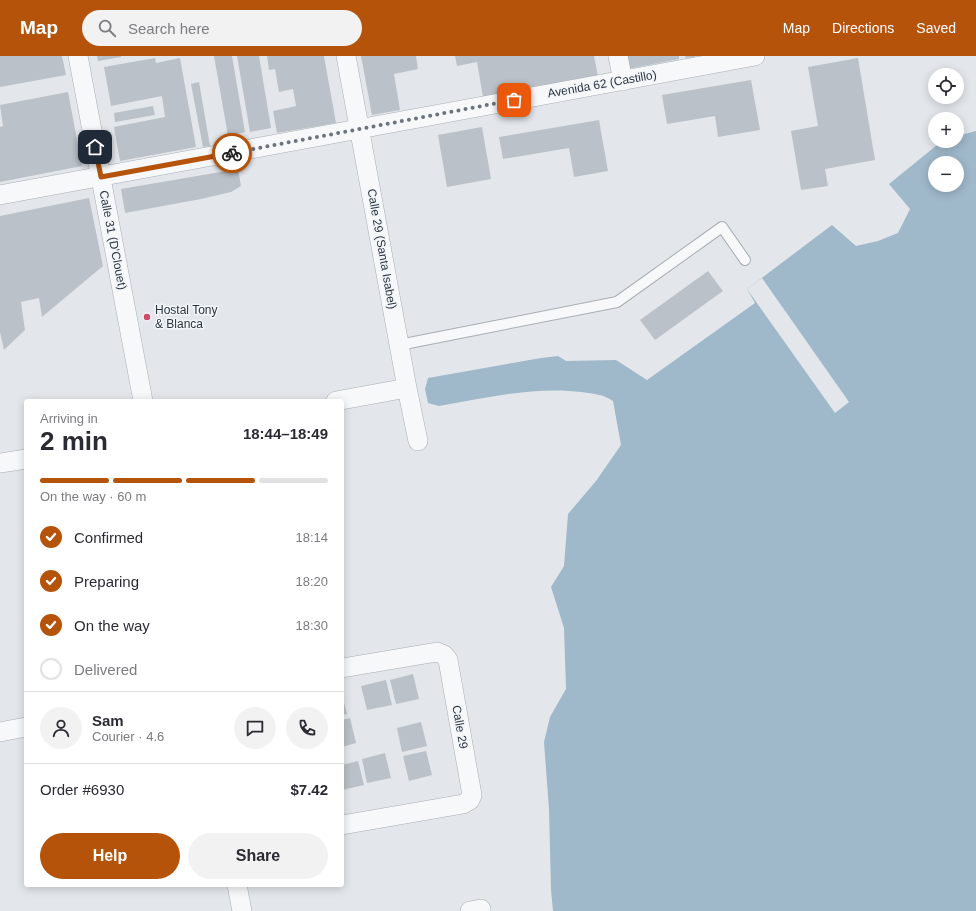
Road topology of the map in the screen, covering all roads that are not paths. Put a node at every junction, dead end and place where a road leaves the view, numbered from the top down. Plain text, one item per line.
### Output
1 (78, 56) edge
2 (346, 56) edge
3 (618, 56) edge
4 (755, 56) edge
5 (623, 80) junction
6 (360, 129) junction
7 (101, 177) junction
8 (0, 196) edge
9 (745, 260) dead end
10 (399, 345) junction
11 (407, 388) junction
12 (143, 399) edge
13 (344, 400) edge
14 (418, 442) dead end
15 (24, 459) edge
16 (0, 463) edge
17 (344, 668) edge
18 (24, 727) edge
19 (0, 732) edge
20 (344, 825) edge
21 (237, 887) edge
22 (242, 911) edge

1 - 7 street, Calle 31 (D'Clouet)
2 - 6 street, Calle 29 (Santa Isabel)
3 - 5 street
4 - 5 street, Avenida 62 (Castillo)
5 - 6 street, Avenida 62 (Castillo)
6 - 7 street, Avenida 62 (Castillo)
6 - 10 street, Calle 29 (Santa Isabel)
7 - 8 street, Avenida 62 (Castillo)
7 - 12 street, Calle 31 (D'Clouet)
9 - 10 lane
10 - 11 street, Calle 29 (Santa Isabel)
11 - 13 street
11 - 14 street, Calle 29 (Santa Isabel)
15 - 16 street
17 - 20 street, Calle 29
18 - 19 street
21 - 22 street

